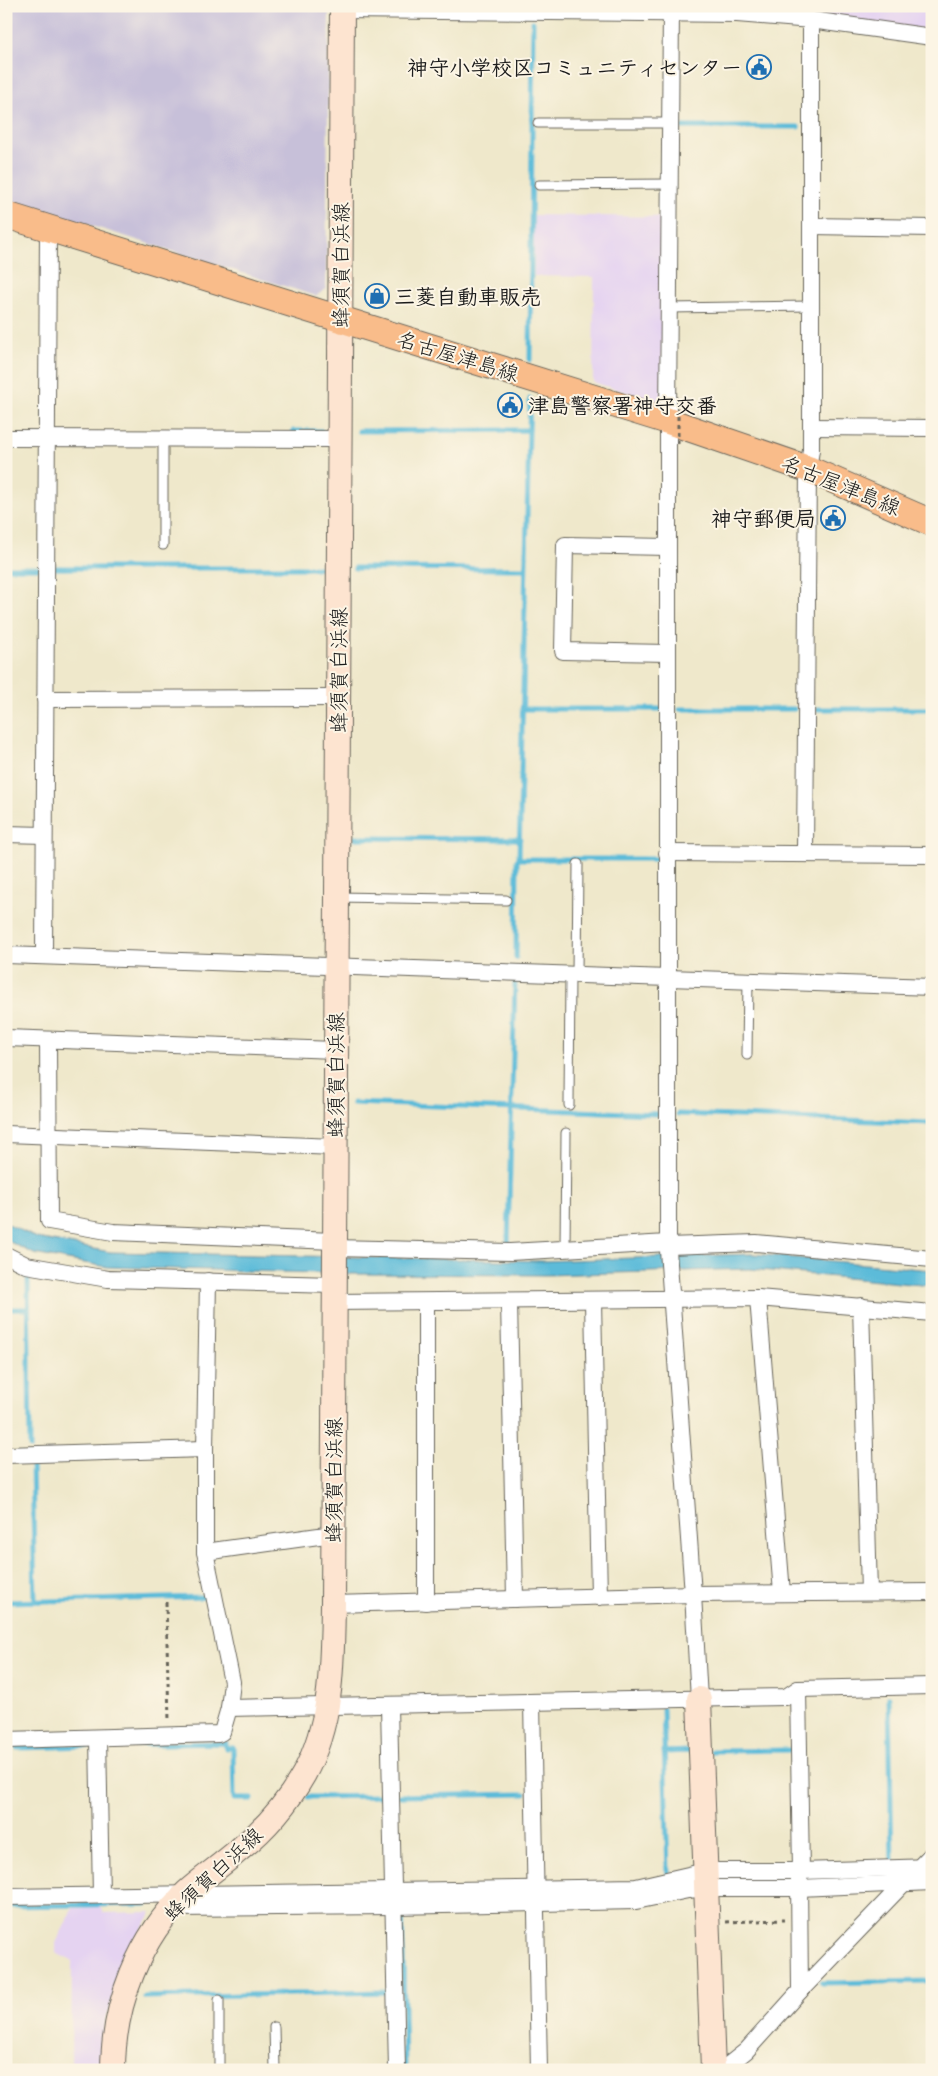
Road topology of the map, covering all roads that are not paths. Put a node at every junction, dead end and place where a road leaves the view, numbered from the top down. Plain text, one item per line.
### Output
1 (342, 8) edge
2 (671, 9) edge
3 (810, 20) junction
4 (932, 37) edge
5 (538, 123) dead end
6 (670, 123) junction
7 (670, 184) junction
8 (539, 185) dead end
9 (6, 215) edge
10 (810, 226) junction
11 (48, 228) junction
12 (932, 228) edge
13 (810, 306) junction
14 (669, 308) junction
15 (340, 319) junction
16 (675, 424) junction
17 (810, 427) junction
18 (932, 428) edge
19 (6, 438) edge
20 (46, 438) junction
21 (163, 439) junction
22 (339, 439) junction
23 (808, 469) junction
24 (932, 523) edge
25 (163, 545) dead end
26 (668, 547) junction
27 (668, 653) junction
28 (338, 698) junction
29 (45, 699) junction
30 (6, 834) edge
31 (44, 835) junction
32 (667, 853) junction
33 (805, 854) junction
34 (932, 854) edge
35 (578, 864) dead end
36 (336, 897) junction
37 (506, 900) dead end
38 (6, 955) edge
39 (44, 956) junction
40 (336, 966) junction
41 (573, 974) junction
42 (667, 977) junction
43 (748, 980) junction
44 (932, 987) edge
45 (6, 1038) edge
46 (48, 1040) junction
47 (335, 1050) junction
48 (747, 1055) dead end
49 (569, 1104) dead end
50 (566, 1133) dead end
51 (6, 1134) edge
52 (48, 1136) junction
53 (335, 1147) junction
54 (334, 1247) junction
55 (668, 1247) junction
56 (565, 1249) junction
57 (6, 1254) edge
58 (932, 1259) edge
59 (208, 1281) junction
60 (334, 1289) junction
61 (671, 1298) junction
62 (758, 1298) junction
63 (593, 1300) junction
64 (509, 1301) junction
65 (426, 1302) junction
66 (861, 1306) junction
67 (932, 1312) edge
68 (205, 1449) junction
69 (6, 1455) edge
70 (333, 1534) junction
71 (205, 1552) junction
72 (869, 1592) junction
73 (932, 1592) edge
74 (782, 1593) junction
75 (693, 1594) junction
76 (599, 1597) junction
77 (515, 1599) junction
78 (426, 1602) junction
79 (333, 1604) junction
80 (932, 1686) edge
81 (798, 1688) junction
82 (699, 1699) junction
83 (532, 1702) junction
84 (390, 1705) junction
85 (328, 1706) junction
86 (229, 1708) junction
87 (98, 1738) junction
88 (6, 1740) edge
89 (932, 1854) edge
90 (926, 1867) edge
91 (799, 1878) junction
92 (706, 1880) junction
93 (905, 1882) junction
94 (932, 1882) edge
95 (101, 1895) junction
96 (536, 1895) junction
97 (6, 1897) edge
98 (179, 1901) junction
99 (396, 1901) junction
100 (800, 1991) junction
101 (219, 2000) dead end
102 (274, 2026) dead end
103 (113, 2070) edge
104 (219, 2070) edge
105 (275, 2070) edge
106 (397, 2070) edge
107 (539, 2070) edge
108 (713, 2070) edge
109 (722, 2070) edge

1 - 2 street
1 - 15 main road, 蜂須賀白浜線
2 - 3 street
2 - 6 street
3 - 4 street
3 - 10 street
5 - 6 lane
6 - 7 street
7 - 8 lane
7 - 14 street
9 - 11 main road, 名古屋津島線
10 - 12 street
10 - 13 street
11 - 15 main road, 名古屋津島線
11 - 20 street
13 - 14 lane
13 - 17 street
14 - 16 street
15 - 16 main road, 名古屋津島線
15 - 22 main road, 蜂須賀白浜線
16 - 23 main road, 名古屋津島線
16 - 26 street
17 - 18 street
17 - 23 street
19 - 20 street
20 - 21 street
20 - 29 street
21 - 22 street
21 - 25 lane
22 - 28 main road, 蜂須賀白浜線
23 - 24 main road, 名古屋津島線
23 - 33 street
26 - 27 street
26 - 27 street
27 - 32 street
28 - 29 street
28 - 36 main road, 蜂須賀白浜線
29 - 31 street
30 - 31 street
31 - 39 street
32 - 33 street
32 - 42 street
33 - 34 street
35 - 41 lane
36 - 37 lane
36 - 40 main road, 蜂須賀白浜線
38 - 39 street
39 - 40 street
40 - 41 street
40 - 47 main road, 蜂須賀白浜線
41 - 42 street
41 - 49 lane
42 - 43 street
42 - 55 street
43 - 44 street
43 - 48 lane
45 - 46 street
46 - 47 street
46 - 52 street
47 - 53 main road, 蜂須賀白浜線
50 - 56 lane
51 - 52 street
52 - 53 street
52 - 54 street
53 - 54 main road, 蜂須賀白浜線
54 - 56 street
54 - 60 main road, 蜂須賀白浜線
55 - 56 street
55 - 58 street
55 - 61 street
57 - 59 street
59 - 60 street
59 - 68 street
60 - 65 street
60 - 70 main road, 蜂須賀白浜線
61 - 62 street
61 - 63 street
61 - 75 street
62 - 66 street
62 - 74 street
63 - 64 street
63 - 76 street
64 - 65 street
64 - 77 street
65 - 78 street
66 - 67 street
66 - 72 street
68 - 69 street
68 - 71 street
70 - 71 street
70 - 79 main road, 蜂須賀白浜線
71 - 86 street
72 - 73 street
72 - 74 street
74 - 75 street
75 - 76 street
75 - 82 street
76 - 77 street
77 - 78 street
78 - 79 street
79 - 85 main road, 蜂須賀白浜線
80 - 81 street
81 - 82 street
81 - 91 street
82 - 83 street
82 - 92 main road
83 - 84 street
83 - 96 street
84 - 85 street
84 - 99 street
85 - 86 street
85 - 98 main road, 蜂須賀白浜線
86 - 87 street
87 - 88 street
87 - 95 street
89 - 90 street
90 - 91 street
90 - 93 street
91 - 92 street
91 - 93 street
91 - 100 street
92 - 96 street
92 - 108 main road
93 - 94 street
93 - 100 street
95 - 97 street
95 - 98 street
96 - 99 street
96 - 107 street
98 - 99 street
98 - 103 main road, 蜂須賀白浜線
99 - 106 street
100 - 109 street
101 - 104 lane
102 - 105 lane

